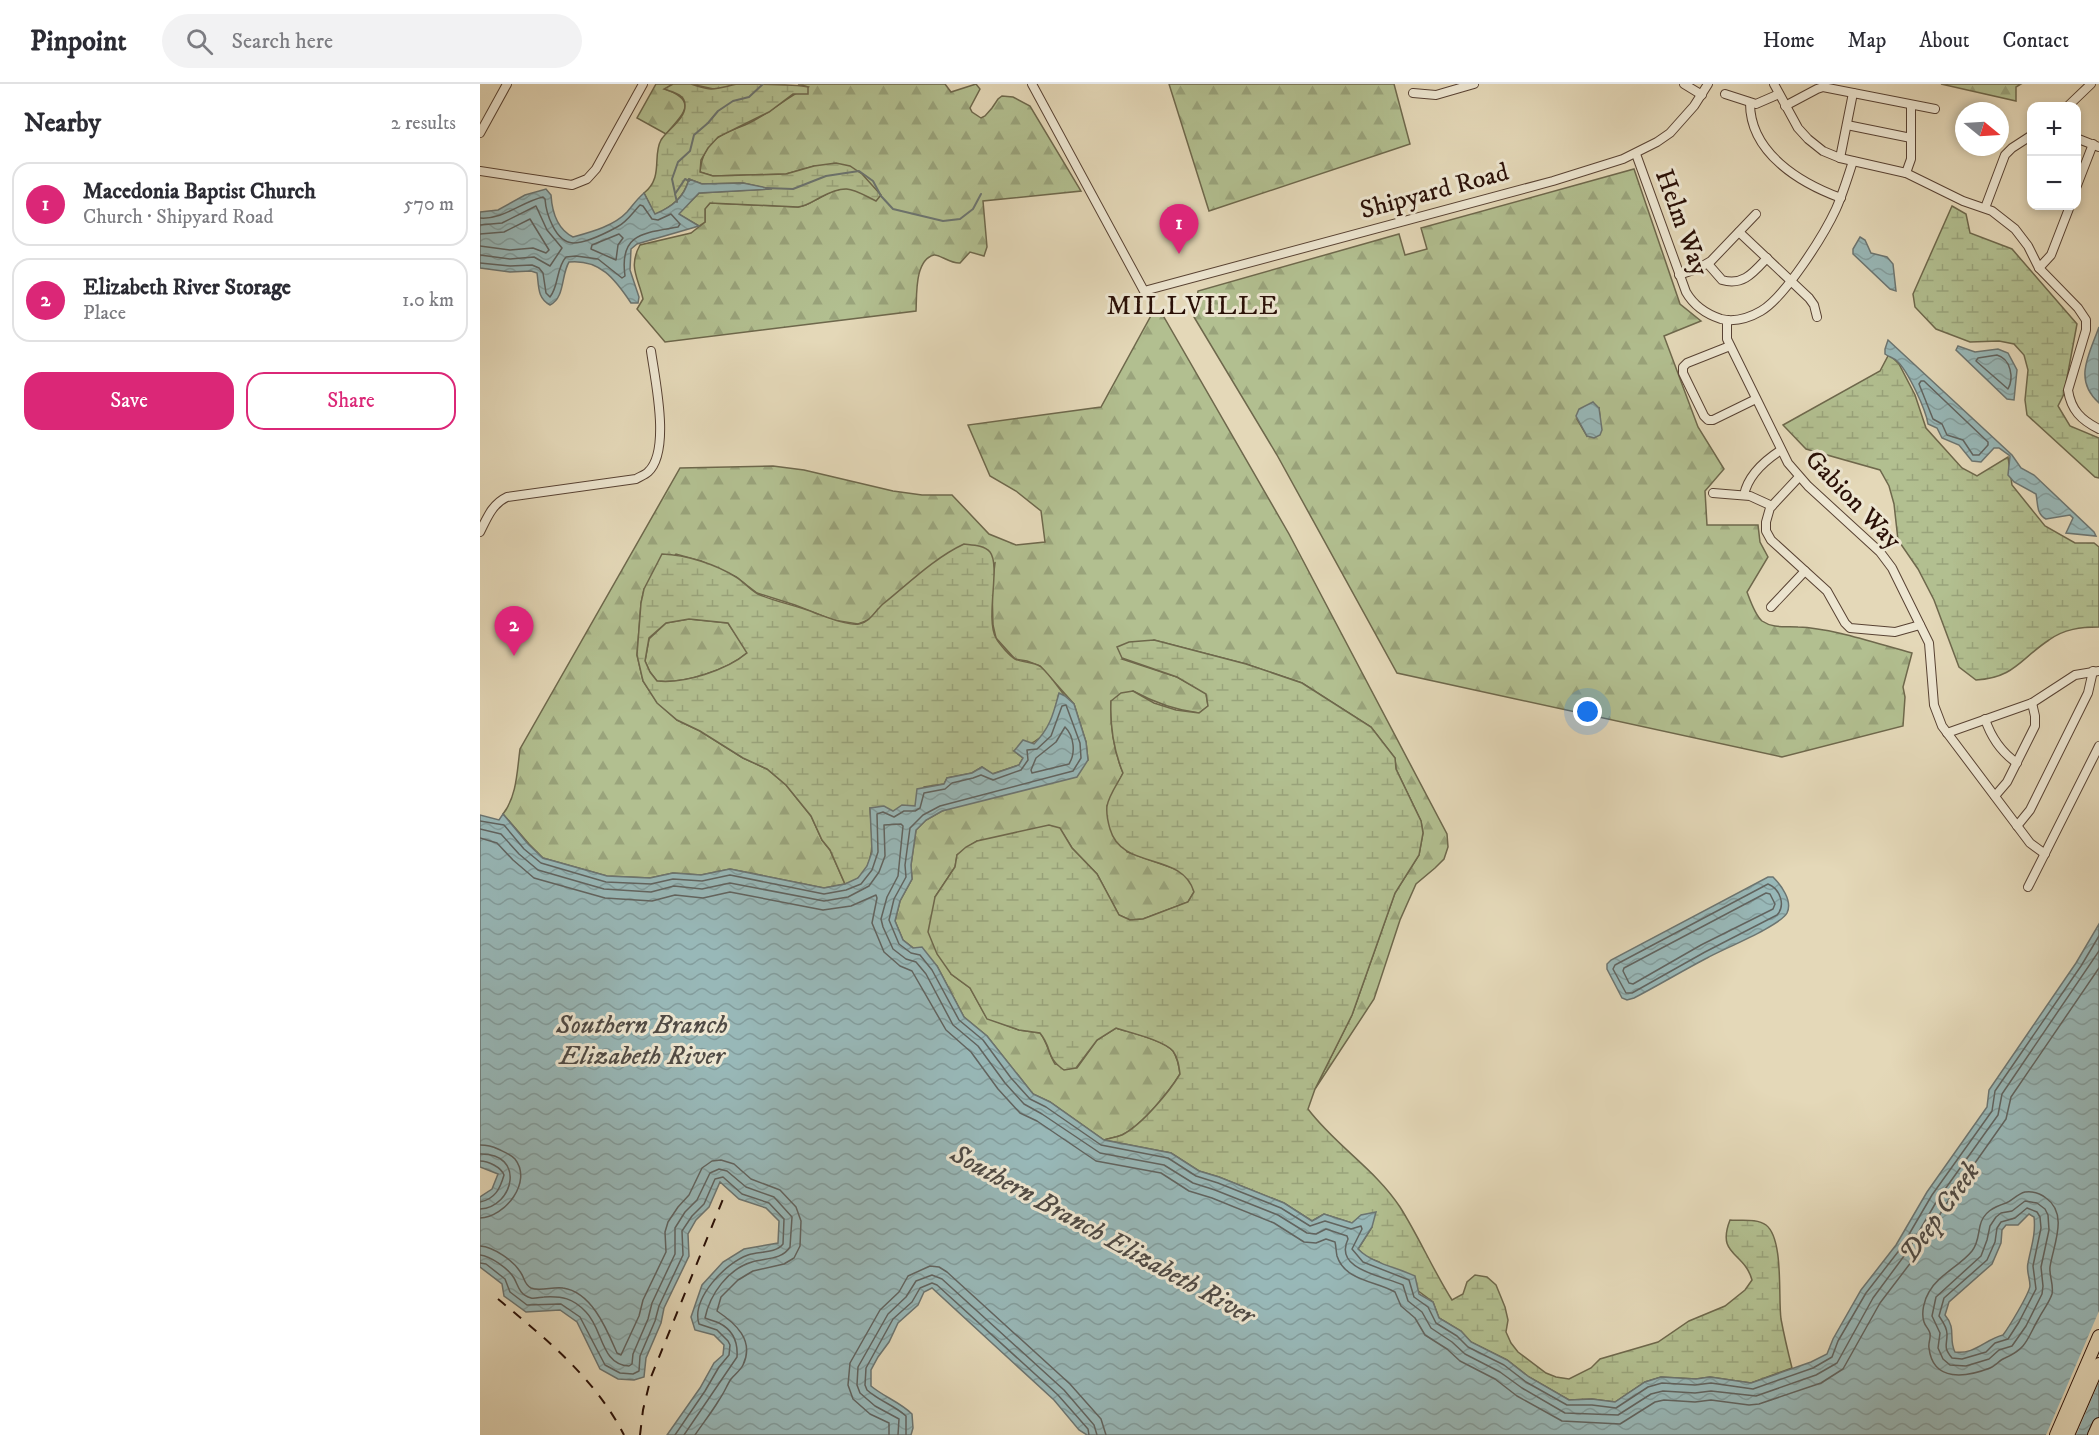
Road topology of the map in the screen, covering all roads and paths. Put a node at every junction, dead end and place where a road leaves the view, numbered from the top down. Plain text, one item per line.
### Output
1 (507, 84) edge
2 (643, 84) edge
3 (1032, 84) edge
4 (1474, 84) edge
5 (1684, 84) edge
6 (1708, 84) edge
7 (1774, 84) edge
8 (2091, 84) edge
9 (1413, 93) dead end
10 (1853, 93) junction
11 (1725, 94) dead end
12 (1779, 94) junction
13 (1702, 95) junction
14 (2072, 102) edge
15 (1750, 103) junction
16 (1785, 105) junction
17 (1911, 105) junction
18 (1935, 109) dead end
19 (1846, 125) junction
20 (480, 133) edge
21 (1911, 138) junction
22 (2027, 138) edge
23 (2081, 140) edge
24 (2096, 145) edge
25 (1636, 154) junction
26 (1840, 158) junction
27 (1852, 161) junction
28 (480, 171) edge
29 (1906, 173) junction
30 (2081, 177) edge
31 (1841, 198) junction
32 (1985, 208) junction
33 (2068, 210) edge
34 (1756, 214) dead end
35 (1739, 232) junction
36 (1767, 258) junction
37 (1708, 264) junction
38 (2039, 268) junction
39 (1679, 275) junction
40 (1790, 280) junction
41 (1817, 317) dead end
42 (1727, 320) junction
43 (1730, 346) junction
44 (651, 351) dead end
45 (1756, 399) junction
46 (2099, 429) edge
47 (1781, 450) junction
48 (1799, 477) junction
49 (1713, 493) dead end
50 (1744, 495) junction
51 (1772, 506) junction
52 (480, 532) edge
53 (1805, 571) junction
54 (1771, 607) dead end
55 (1920, 625) junction
56 (2096, 671) edge
57 (2032, 703) junction
58 (1985, 719) junction
59 (1947, 733) junction
60 (2099, 746) edge
61 (2017, 763) junction
62 (1995, 796) junction
63 (2017, 826) junction
64 (2045, 854) junction
65 (2028, 887) dead end
66 (2099, 1336) edge
67 (2099, 1364) edge
68 (2099, 1424) edge
69 (2056, 1435) edge
70 (2068, 1435) edge
71 (2094, 1435) edge

1 - 20 street
2 - 28 street
3 - 25 street, Shipyard Road
4 - 9 street
5 - 13 street
6 - 13 street, Shipyard Road
7 - 12 street
8 - 14 street
10 - 16 street
10 - 17 street
10 - 19 street
11 - 15 street
12 - 15 street
12 - 16 street
13 - 25 street, Shipyard Road
15 - 31 street
16 - 26 street
17 - 18 street
17 - 21 street
19 - 21 street
19 - 26 street
21 - 29 street
22 - 32 street
23 - 24 street
24 - 30 street
25 - 39 street, Helm Way
26 - 27 street
27 - 29 street
27 - 31 street
29 - 32 street
31 - 40 street
32 - 38 street
33 - 38 street
34 - 35 street
35 - 36 street
35 - 37 street
36 - 37 street
36 - 40 street
37 - 39 street
38 - 46 street
39 - 42 street, Helm Way
40 - 41 street
40 - 42 street
42 - 43 street, Gabion Way
43 - 45 street, Gabion Way
43 - 45 street
44 - 52 street
45 - 47 street, Gabion Way
47 - 48 street, Gabion Way
47 - 50 street
48 - 51 street
48 - 55 street, Gabion Way
49 - 50 street
50 - 51 street
51 - 53 street
53 - 54 street
53 - 55 street
55 - 59 street, Gabion Way
56 - 57 street
56 - 63 street
57 - 58 street
57 - 61 street
58 - 59 street
58 - 61 street
59 - 62 street, Gabion Way
60 - 64 street
61 - 62 street
62 - 63 street, Gabion Way
63 - 64 street, Gabion Way
64 - 65 street
66 - 69 highway
67 - 70 highway
68 - 71 highway

